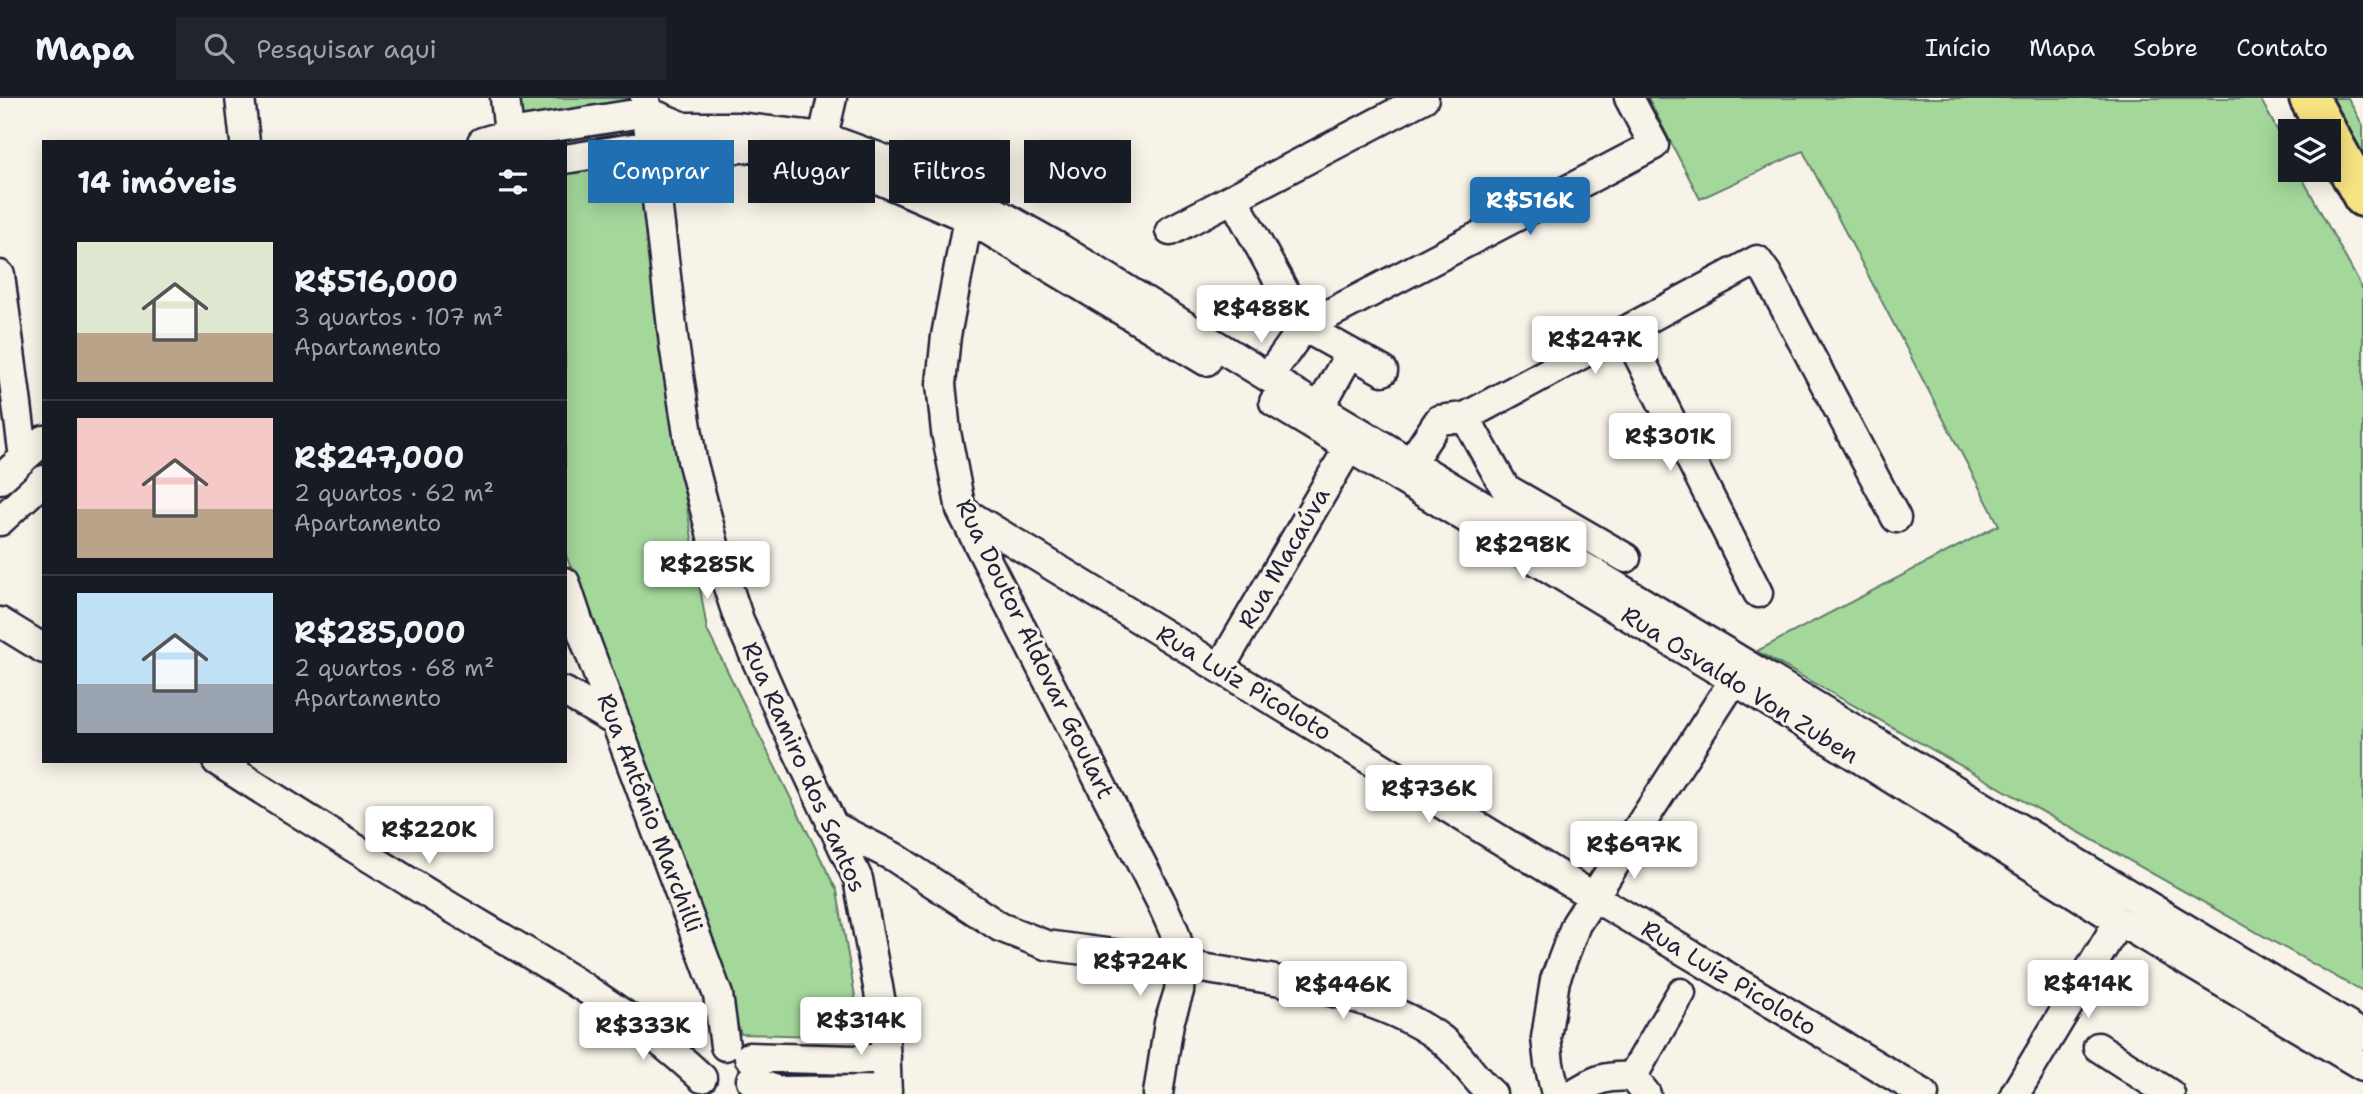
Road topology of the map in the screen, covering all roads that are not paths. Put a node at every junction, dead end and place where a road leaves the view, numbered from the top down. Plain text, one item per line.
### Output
1 (240, 98) edge
2 (505, 98) edge
3 (832, 98) edge
4 (1424, 98) edge
5 (1629, 98) edge
6 (2309, 98) edge
7 (647, 105) edge
8 (606, 109) edge
9 (2320, 119) edge
10 (684, 127) junction
11 (823, 136) junction
12 (510, 138) edge
13 (245, 140) edge
14 (650, 140) edge
15 (670, 140) edge
16 (734, 148) edge
17 (2341, 157) edge
18 (588, 158) edge
19 (567, 159) edge
20 (2363, 197) edge
21 (1233, 198) junction
22 (657, 203) edge
23 (968, 218) junction
24 (1170, 231) dead end
25 (0, 275) edge
26 (1304, 327) junction
27 (1626, 331) junction
28 (1350, 353) junction
29 (1383, 371) dead end
30 (1268, 377) junction
31 (1320, 407) junction
32 (1465, 417) junction
33 (1349, 447) junction
34 (34, 449) edge
35 (1411, 462) junction
36 (0, 479) edge
37 (42, 482) edge
38 (961, 510) junction
39 (1896, 518) dead end
40 (0, 521) edge
41 (1626, 558) dead end
42 (567, 588) edge
43 (1758, 593) dead end
44 (0, 622) edge
45 (42, 648) edge
46 (1220, 668) junction
47 (1734, 680) junction
48 (567, 693) edge
49 (615, 722) junction
50 (220, 763) edge
51 (831, 825) junction
52 (894, 858) junction
53 (859, 879) junction
54 (1594, 897) junction
55 (2119, 921) junction
56 (1171, 961) junction
57 (1681, 993) dead end
58 (615, 1009) junction
59 (2363, 1035) edge
60 (2098, 1047) dead end
61 (886, 1058) junction
62 (2363, 1066) edge
63 (742, 1077) edge
64 (1639, 1086) edge
65 (711, 1090) edge
66 (887, 1092) edge
67 (1164, 1093) edge
68 (1492, 1094) edge
69 (1556, 1094) edge
70 (1573, 1094) edge
71 (1924, 1094) edge
72 (2015, 1094) edge
73 (2170, 1094) edge

1 - 13 street
2 - 12 street
3 - 11 street
4 - 21 street
5 - 26 street
6 - 9 highway
7 - 8 street
7 - 10 street, Rua Osvaldo Von Zuben
7 - 14 street, Rua Ramiro dos Santos
8 - 12 street
10 - 11 street, Rua Osvaldo Von Zuben
10 - 15 street, Rua Osvaldo Von Zuben
11 - 30 street, Rua Osvaldo Von Zuben
16 - 23 street, Rua Osvaldo Von Zuben
17 - 20 highway
18 - 19 street, Rua Osvaldo Von Zuben
21 - 24 street
21 - 26 street
22 - 51 street, Rua Ramiro dos Santos
23 - 33 street, Rua Osvaldo Von Zuben
23 - 38 street, Rua Doutor Aldovar Goulart
25 - 34 street
26 - 28 street
26 - 30 street
27 - 32 street
27 - 39 street
27 - 43 street
28 - 29 street
28 - 31 street
30 - 31 street, Rua Osvaldo Von Zuben
31 - 35 street, Rua Osvaldo Von Zuben
32 - 35 street
32 - 41 street
33 - 46 street, Rua Macaúva
33 - 47 street, Rua Osvaldo Von Zuben
34 - 36 street
35 - 59 street, Rua Osvaldo Von Zuben
37 - 40 street
38 - 46 street, Rua Luíz Picoloto
38 - 56 street, Rua Doutor Aldovar Goulart
42 - 49 street, Rua Antônio Marchilli
44 - 45 street
46 - 54 street, Rua Luíz Picoloto
47 - 54 street
47 - 55 street, Rua Osvaldo Von Zuben
48 - 49 street
49 - 63 street, Rua Antônio Marchilli
50 - 58 street
51 - 52 street
51 - 53 street, Rua Ramiro dos Santos
52 - 53 street
52 - 56 street
53 - 61 street, Rua Ramiro dos Santos
54 - 69 street
54 - 71 street, Rua Luíz Picoloto
55 - 62 street, Rua Osvaldo Von Zuben
55 - 72 street
56 - 67 street, Rua Doutor Aldovar Goulart
56 - 68 street
57 - 64 street
58 - 63 street
58 - 65 street
60 - 73 street
61 - 63 street
61 - 66 street, Rua Ramiro dos Santos
63 - 65 street
63 - 66 street
64 - 70 street

